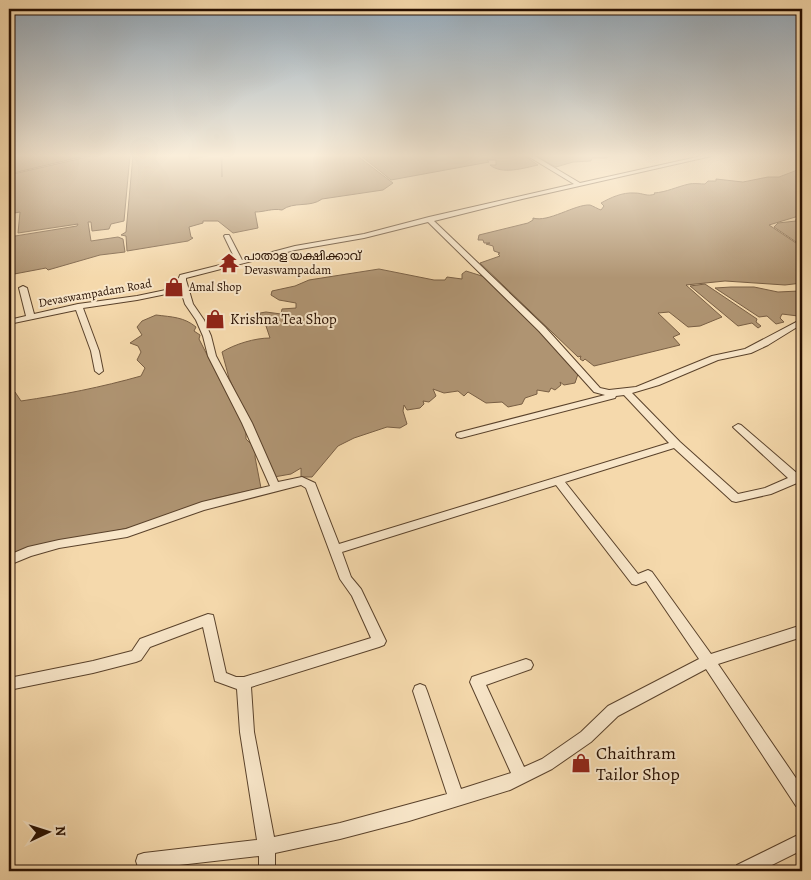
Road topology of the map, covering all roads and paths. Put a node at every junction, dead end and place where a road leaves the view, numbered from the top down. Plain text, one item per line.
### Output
1 (531, 196) edge
2 (429, 219) junction
3 (227, 236) dead end
4 (240, 262) junction
5 (22, 288) dead end
6 (185, 288) junction
7 (78, 306) junction
8 (30, 316) junction
9 (802, 321) edge
10 (9, 322) edge
11 (100, 371) dead end
12 (626, 392) junction
13 (613, 395) junction
14 (738, 427) dead end
15 (460, 435) dead end
16 (676, 444) junction
17 (799, 479) edge
18 (560, 481) junction
19 (275, 486) junction
20 (336, 549) junction
21 (9, 560) edge
22 (802, 631) edge
23 (708, 661) junction
24 (526, 665) dead end
25 (244, 683) junction
26 (9, 684) edge
27 (420, 691) dead end
28 (520, 776) junction
29 (456, 798) junction
30 (802, 800) edge
31 (802, 841) edge
32 (267, 847) junction
33 (144, 861) dead end
34 (266, 871) edge
35 (744, 871) edge

1 - 2 street
2 - 4 street
2 - 13 street
3 - 4 street
4 - 6 street
5 - 8 street
6 - 7 street, Devaswampadam Road
6 - 19 street
7 - 8 street, Devaswampadam Road
7 - 11 street
8 - 10 street, Devaswampadam Road
9 - 12 street
12 - 13 street
12 - 16 street
13 - 15 street
14 - 17 street
16 - 17 street
16 - 18 street
18 - 20 street
18 - 23 street
19 - 20 street
19 - 21 street
20 - 25 street
22 - 23 street
23 - 28 street
23 - 30 street
24 - 28 street
25 - 26 street
25 - 32 street
27 - 29 street
28 - 29 street
29 - 32 street
31 - 35 street
32 - 33 street
32 - 34 street

